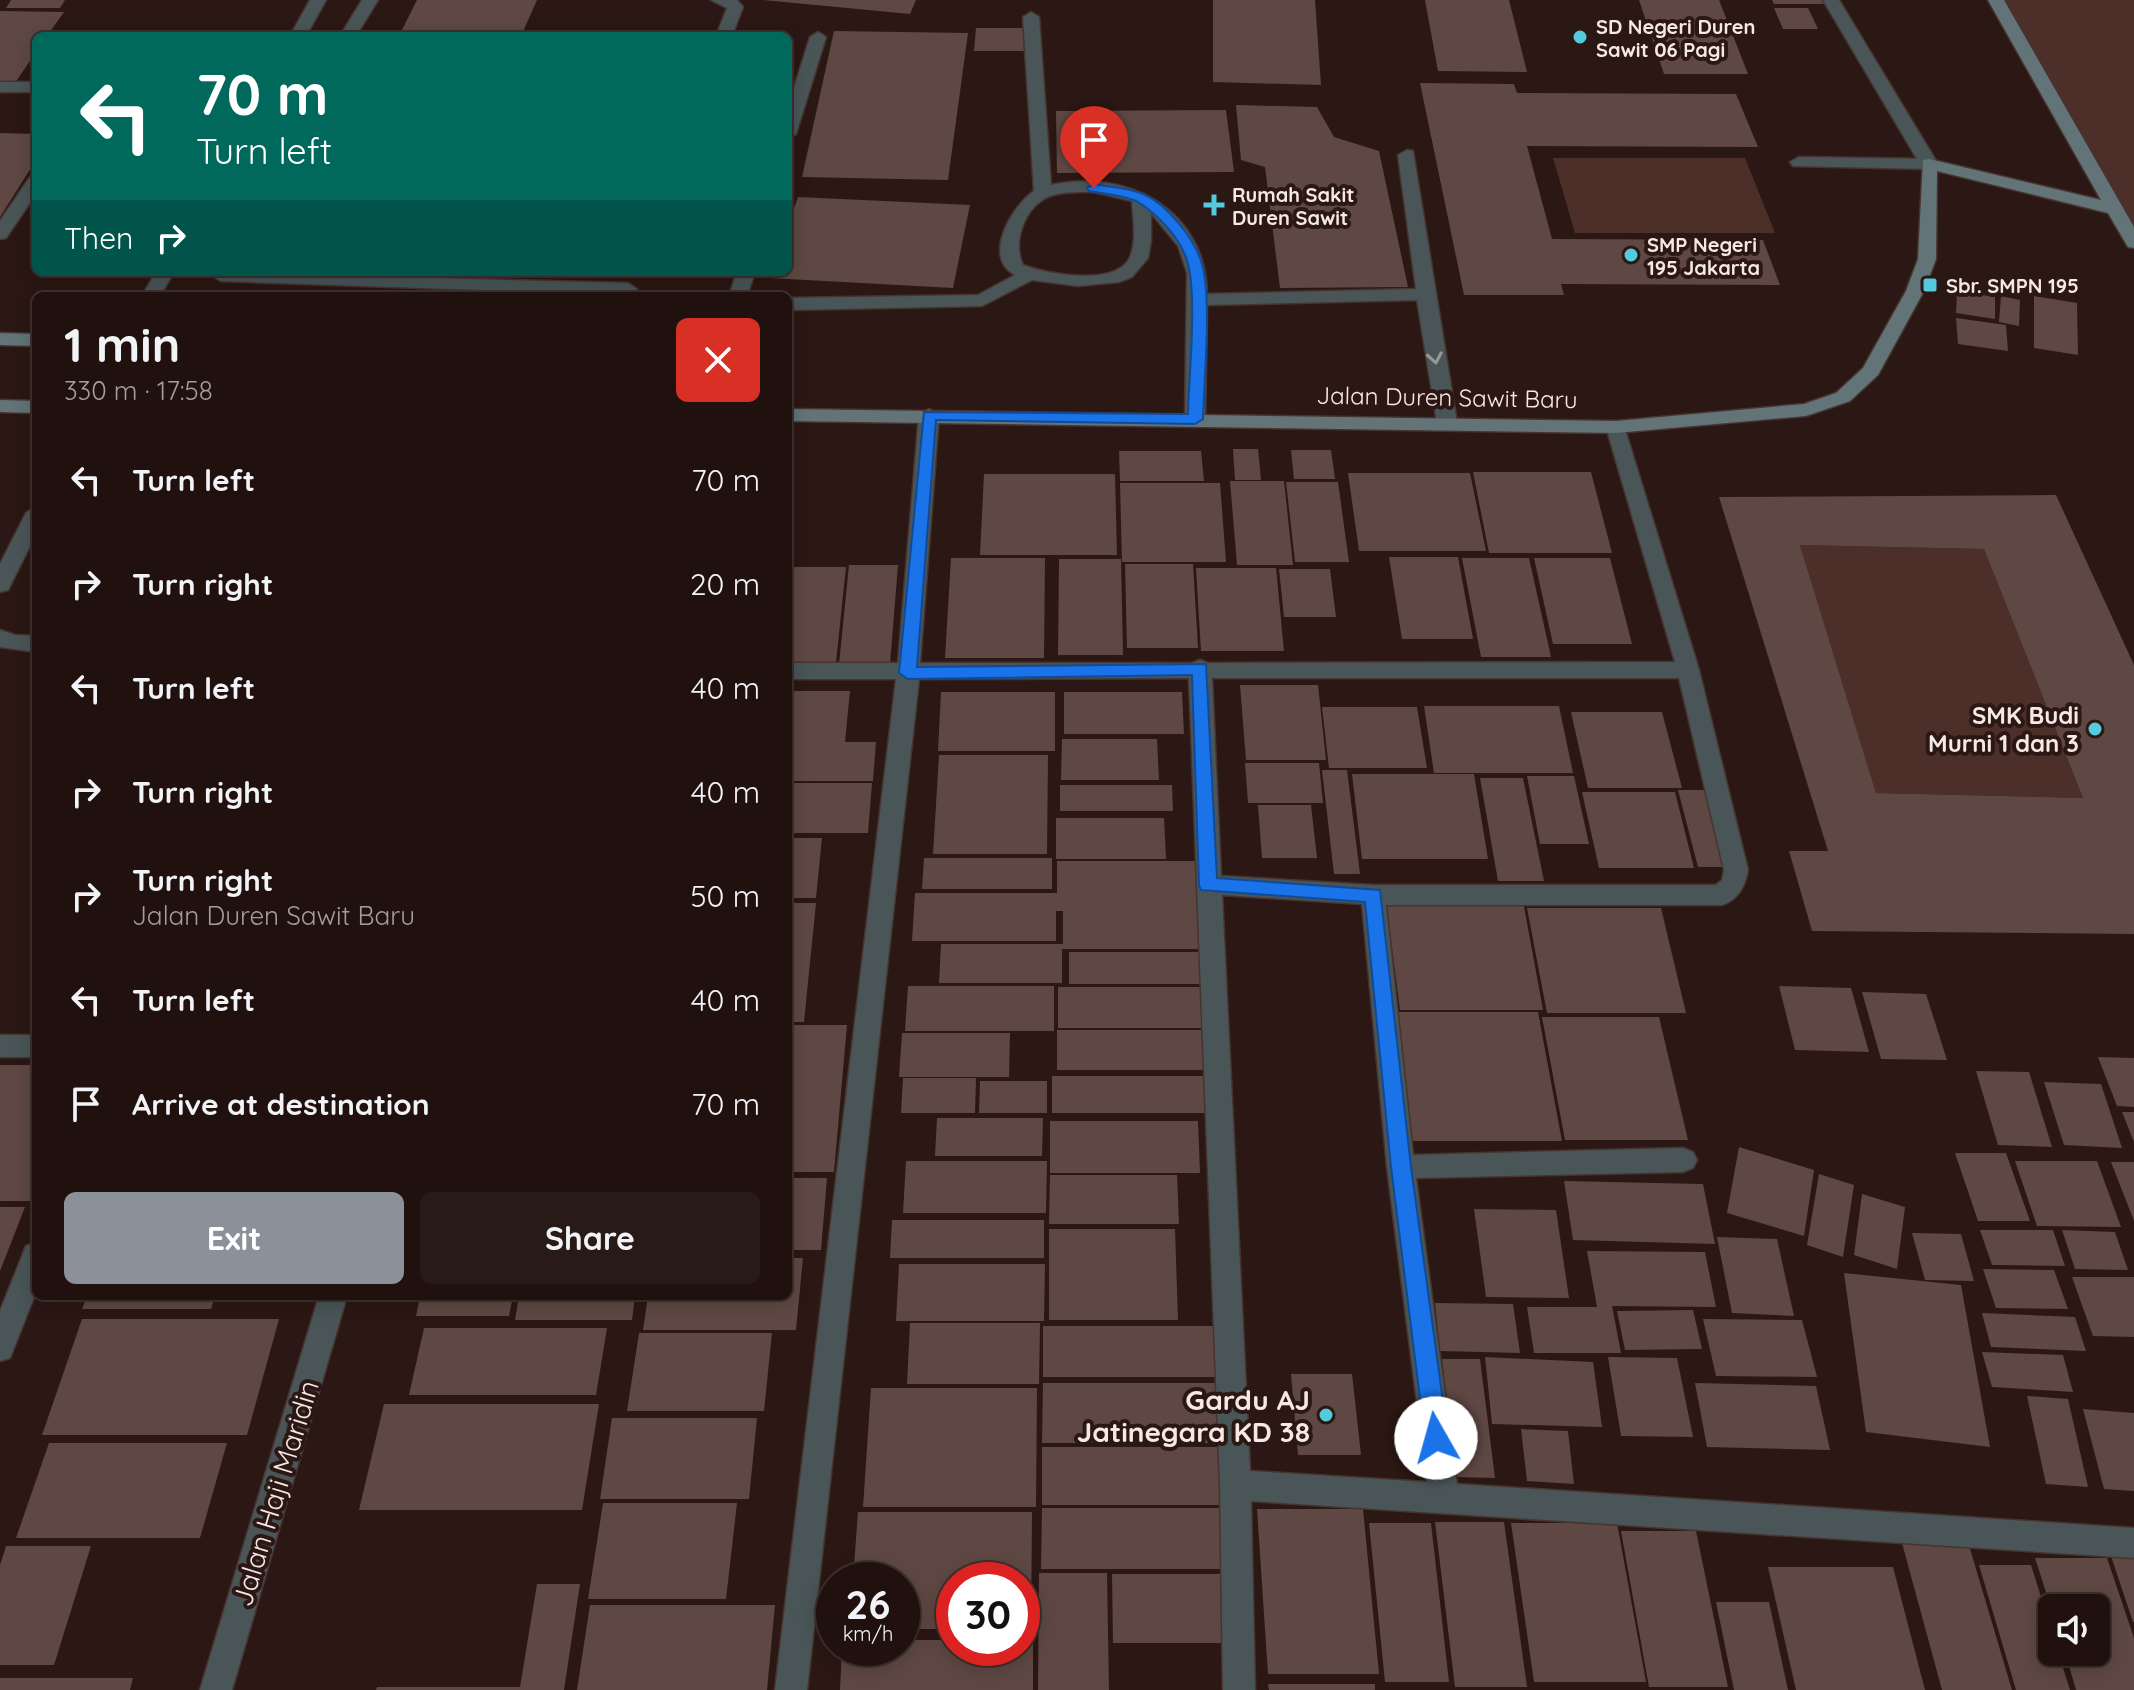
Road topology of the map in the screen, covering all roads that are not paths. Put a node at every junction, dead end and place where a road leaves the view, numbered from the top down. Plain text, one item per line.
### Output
1 (318, 0) edge
2 (370, 0) edge
3 (719, 0) edge
4 (1831, 0) edge
5 (1996, 0) edge
6 (1031, 17) dead end
7 (300, 32) edge
8 (350, 32) edge
9 (726, 32) edge
10 (818, 37) dead end
11 (0, 87) edge
12 (32, 87) edge
13 (792, 121) edge
14 (1407, 155) dead end
15 (1799, 162) dead end
16 (1929, 164) junction
17 (32, 187) edge
18 (1043, 192) junction
19 (1140, 197) junction
20 (2115, 209) junction
21 (0, 234) edge
22 (2134, 243) edge
23 (1028, 275) junction
24 (221, 276) edge
25 (630, 286) edge
26 (594, 292) edge
27 (1425, 294) junction
28 (1198, 300) junction
29 (792, 304) edge
30 (0, 339) edge
31 (28, 340) edge
32 (0, 406) edge
33 (32, 407) edge
34 (792, 415) edge
35 (929, 415) junction
36 (1195, 419) junction
37 (1447, 423) junction
38 (1616, 427) junction
39 (32, 521) edge
40 (0, 585) edge
41 (0, 638) edge
42 (32, 644) edge
43 (1200, 668) junction
44 (1688, 670) junction
45 (792, 671) edge
46 (908, 673) junction
47 (1208, 885) junction
48 (1373, 895) junction
49 (0, 1046) edge
50 (32, 1046) edge
51 (1683, 1160) dead end
52 (1401, 1167) junction
53 (32, 1265) edge
54 (332, 1300) edge
55 (0, 1348) edge
56 (1235, 1485) junction
57 (1444, 1499) junction
58 (2134, 1543) edge
59 (216, 1690) edge
60 (791, 1690) edge
61 (1239, 1690) edge

1 - 7 street
2 - 8 street
3 - 9 street
4 - 16 street
5 - 20 street
6 - 18 street
10 - 13 street
11 - 12 street
14 - 27 street
15 - 16 street
16 - 20 street
16 - 38 street, Jalan Duren Sawit Baru
17 - 21 street
18 - 19 street
18 - 23 street
19 - 23 street
19 - 28 street
20 - 22 street
23 - 29 street
24 - 26 street
25 - 26 street
27 - 28 street
27 -> 37 street
28 - 36 street
30 - 31 street
32 - 33 street
34 - 35 street, Jalan Duren Sawit Baru
35 - 36 street, Jalan Duren Sawit Baru
35 - 46 street
36 - 37 street, Jalan Duren Sawit Baru
37 - 38 street, Jalan Duren Sawit Baru
38 - 44 street
39 - 40 street
41 - 42 street
43 - 44 street
43 - 46 street
43 - 47 street
44 - 48 street
45 - 46 street
46 - 60 street
47 - 48 street
47 - 56 street
48 - 52 street
49 - 50 street
51 - 52 street
52 - 57 street
53 - 55 street
54 - 59 street, Jalan Haji Maridin
56 - 57 street
56 - 61 street
57 - 58 street

